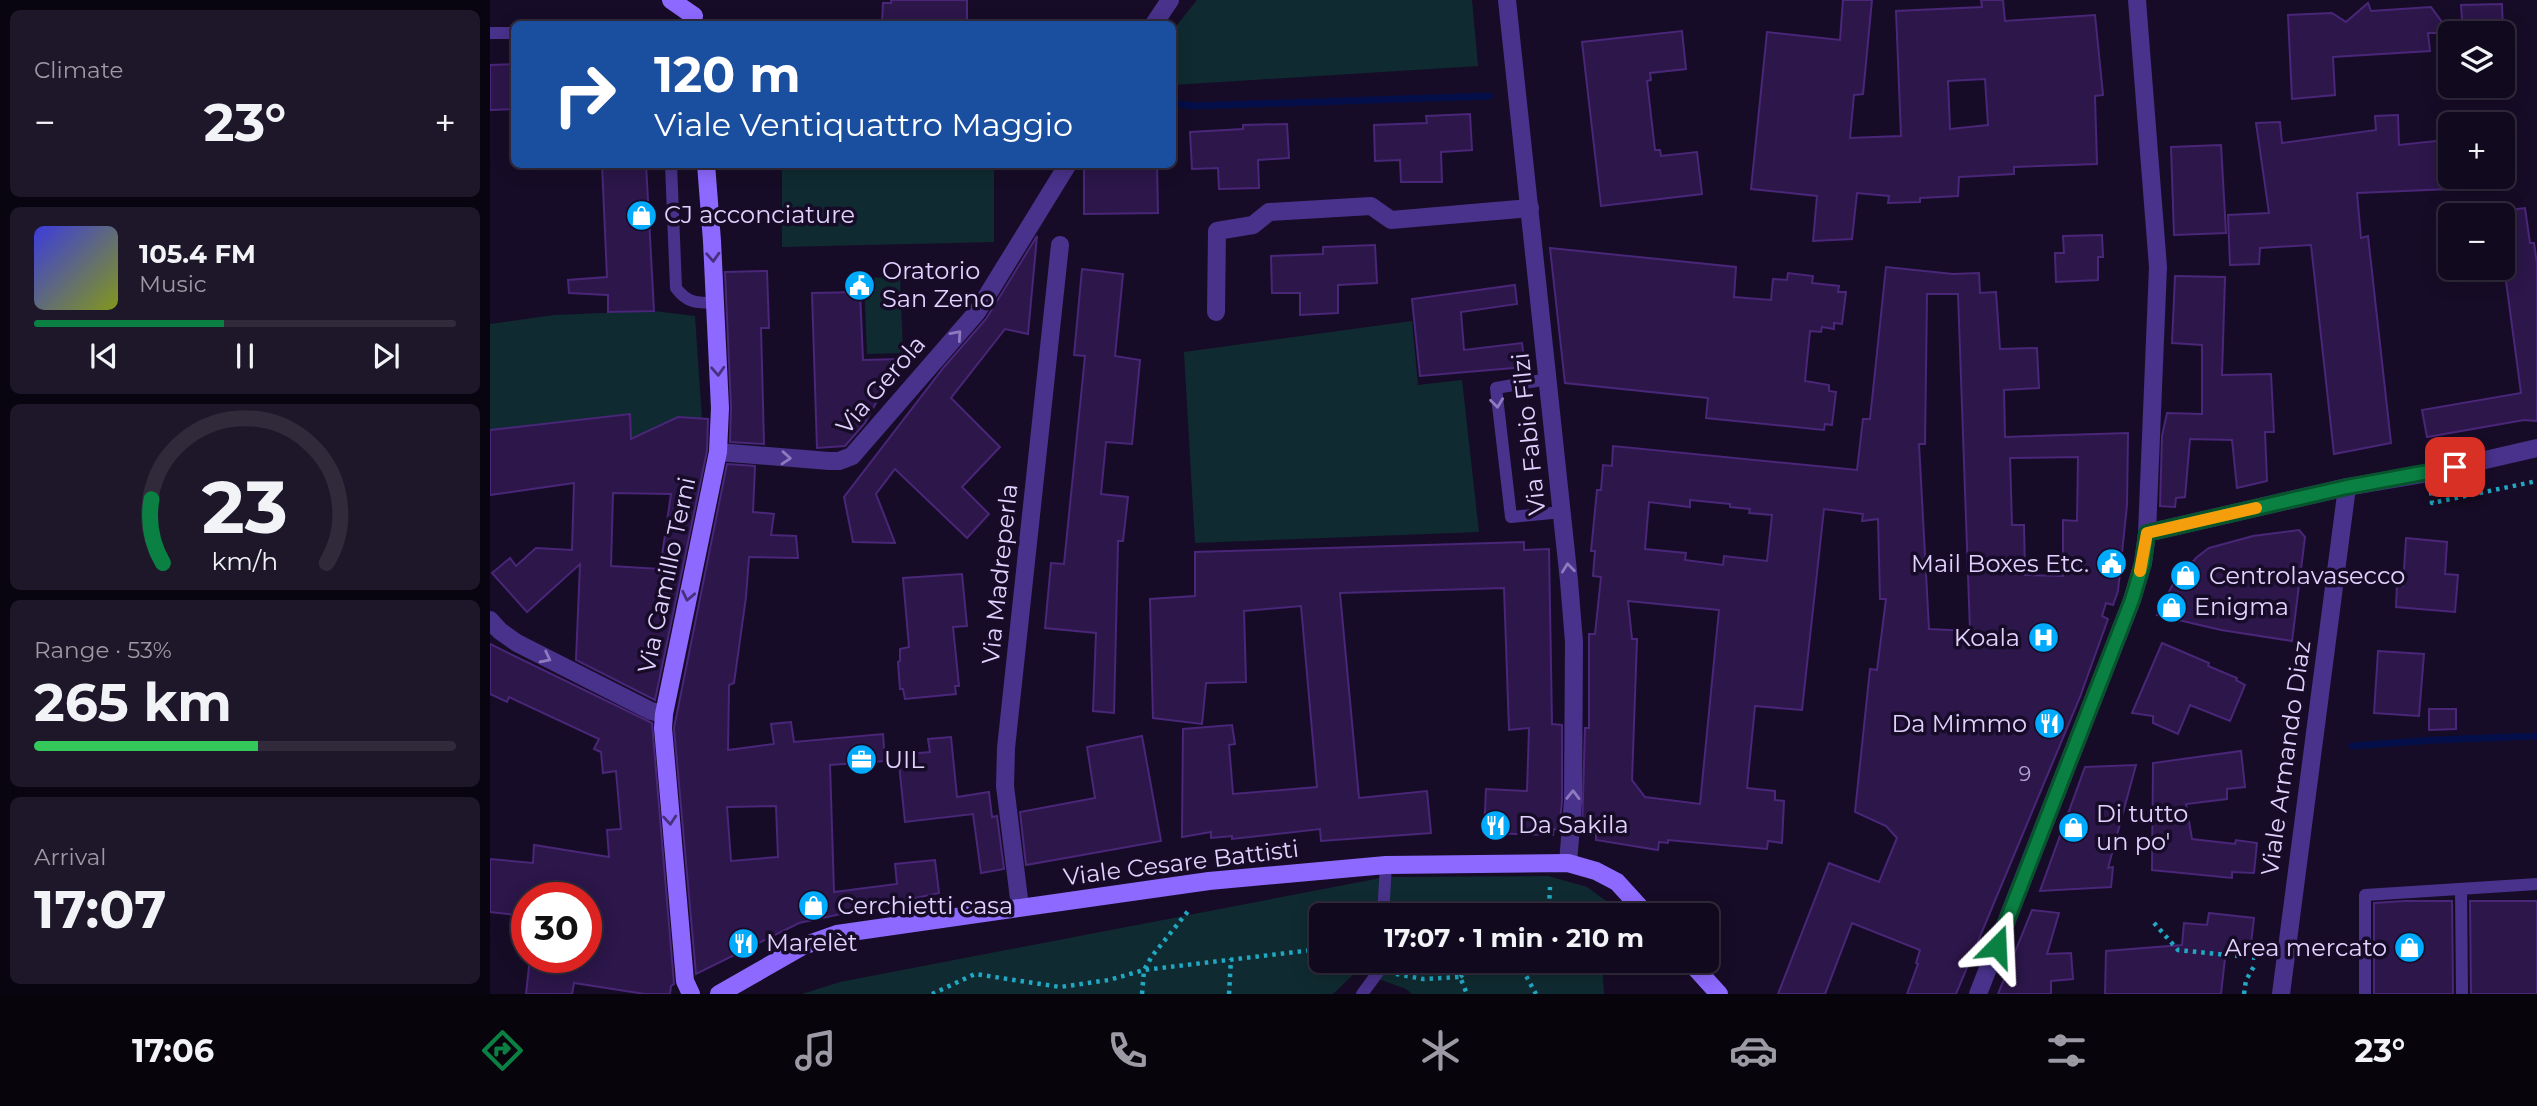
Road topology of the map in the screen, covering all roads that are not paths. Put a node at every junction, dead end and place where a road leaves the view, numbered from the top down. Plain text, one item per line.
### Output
1 (671, 0) edge
2 (1170, 0) edge
3 (1507, 0) edge
4 (2137, 0) edge
5 (694, 14) edge
6 (1156, 21) edge
7 (490, 33) edge
8 (511, 33) edge
9 (671, 168) edge
10 (706, 168) edge
11 (1066, 168) edge
12 (1530, 208) junction
13 (1060, 246) dead end
14 (715, 303) junction
15 (1216, 313) dead end
16 (1548, 379) junction
17 (2537, 448) edge
18 (718, 452) junction
19 (2347, 487) junction
20 (1562, 512) junction
21 (2147, 533) junction
22 (490, 620) edge
23 (664, 714) junction
24 (1568, 863) junction
25 (1386, 865) junction
26 (2537, 884) edge
27 (2460, 889) junction
28 (1384, 903) edge
29 (1636, 903) edge
30 (1020, 907) junction
31 (1378, 973) edge
32 (1700, 973) edge
33 (691, 994) edge
34 (719, 994) edge
35 (1362, 994) edge
36 (1719, 994) edge
37 (1978, 994) edge
38 (2281, 994) edge
39 (2365, 994) edge
40 (2462, 994) edge

1 - 5 street
2 - 6 street
3 - 12 street, Via Fabio Filzi
4 - 21 street
7 - 8 lane
9 - 14 lane
10 -> 14 street, Via Camillo Terni
18 -> 11 street, Via Gerola
12 - 15 street
12 - 16 street, Via Fabio Filzi
13 - 30 street, Via Madreperla
14 -> 18 street, Via Camillo Terni
16 - 20 street, Via Fabio Filzi
16 -> 20 lane
17 - 19 street
18 -> 23 street, Via Camillo Terni
19 - 21 street
19 - 38 street, Viale Armando Diaz
24 -> 20 street, Via Fabio Filzi
21 - 37 street
22 -> 23 street
23 -> 33 street, Via Camillo Terni
24 - 25 street, Viale Cesare Battisti
24 - 29 street, Viale Cesare Battisti
25 - 28 lane
25 - 30 street, Viale Cesare Battisti
26 - 27 lane
27 - 39 lane
27 - 40 lane
30 - 34 street, Viale Cesare Battisti
31 - 35 lane
32 - 36 street

